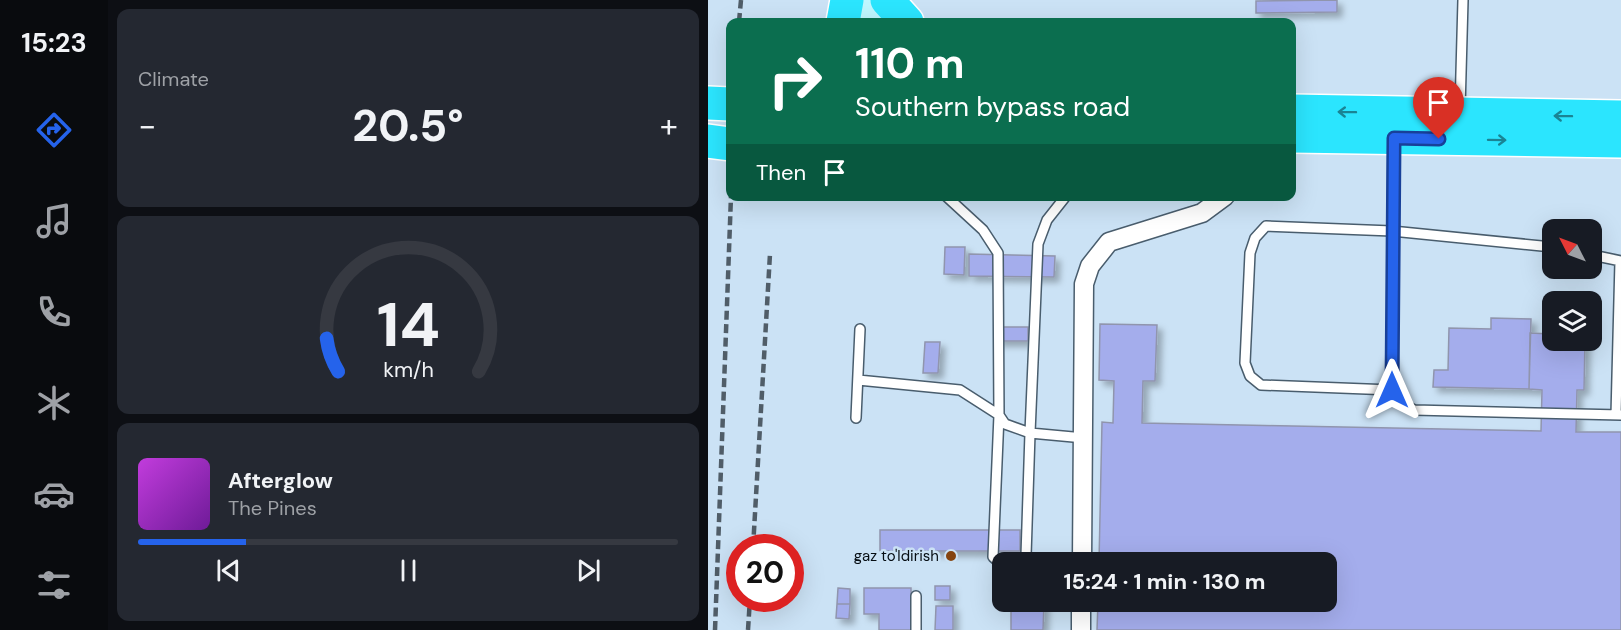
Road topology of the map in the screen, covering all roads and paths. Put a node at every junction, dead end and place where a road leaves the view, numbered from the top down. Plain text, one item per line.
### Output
1 (847, 0) edge
2 (868, 0) edge
3 (887, 0) edge
4 (1463, 0) edge
5 (844, 18) edge
6 (873, 18) edge
7 (903, 18) edge
8 (708, 104) edge
9 (726, 104) edge
10 (1296, 112) edge
11 (1460, 114) junction
12 (1621, 117) edge
13 (1394, 125) junction
14 (1296, 136) edge
15 (708, 141) edge
16 (1621, 141) edge
17 (726, 143) edge
18 (951, 201) edge
19 (1062, 201) edge
20 (1218, 201) edge
21 (1392, 231) junction
22 (1542, 246) edge
23 (1602, 257) edge
24 (1620, 261) edge
25 (860, 329) dead end
26 (858, 381) junction
27 (1392, 390) junction
28 (999, 415) junction
29 (1619, 415) edge
30 (856, 418) dead end
31 (1030, 433) junction
32 (1084, 438) junction
33 (993, 552) edge
34 (1026, 552) edge
35 (1082, 552) edge
36 (916, 596) dead end
37 (1082, 612) edge
38 (916, 630) edge
39 (1081, 630) edge

1 - 5 highway
2 - 6 main road
3 - 7 highway
4 - 11 lane
8 - 9 highway
13 -> 10 highway
12 -> 11 highway
11 - 13 highway
13 - 14 highway
13 -> 16 highway
13 - 21 lane
15 - 17 highway
18 - 28 lane
19 - 31 lane
20 - 32 street
21 - 22 lane
21 - 27 lane
21 - 27 lane
23 - 24 lane
24 - 29 lane
25 - 26 lane
26 - 28 lane
26 - 30 lane
27 - 29 lane
28 - 31 lane
28 - 33 lane
31 - 32 lane
31 - 34 lane
32 - 35 street
36 - 38 lane
37 - 39 street

